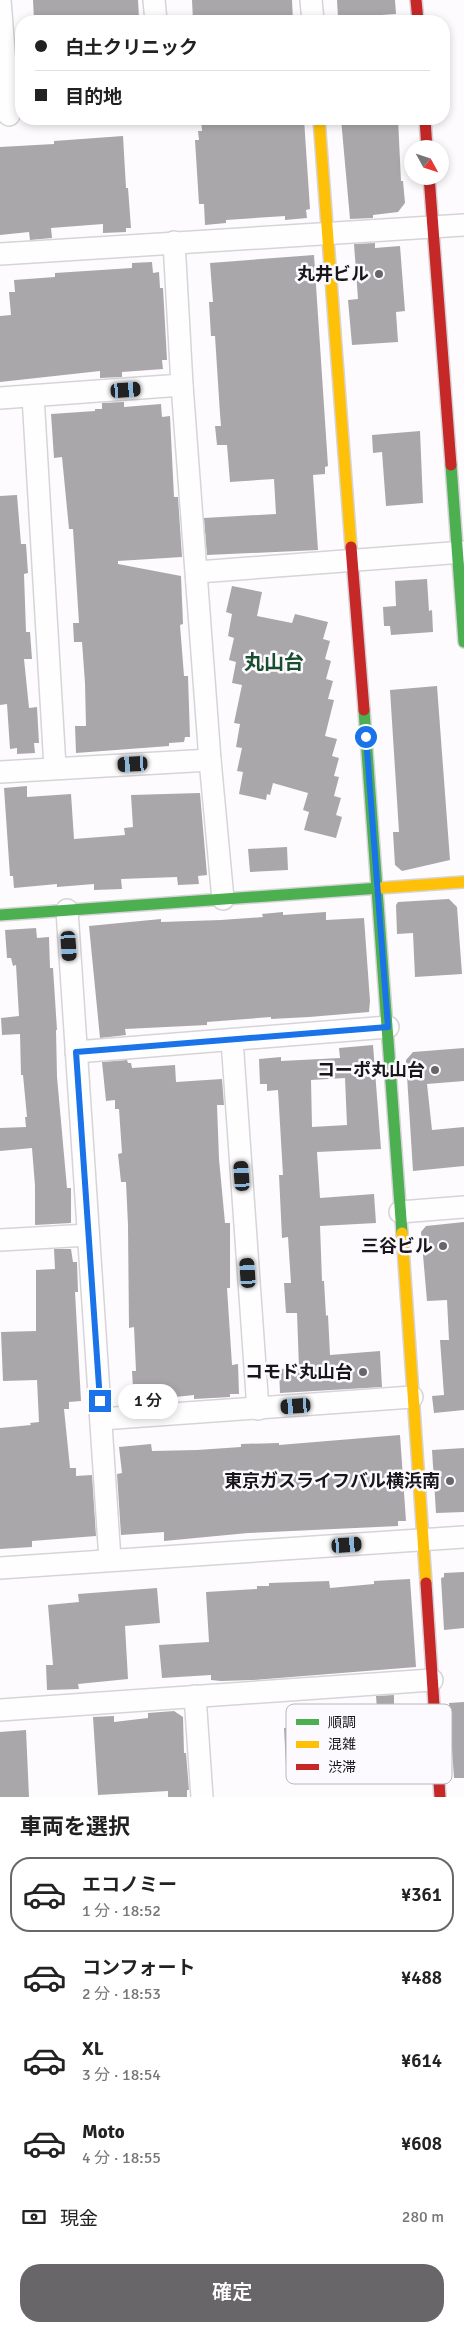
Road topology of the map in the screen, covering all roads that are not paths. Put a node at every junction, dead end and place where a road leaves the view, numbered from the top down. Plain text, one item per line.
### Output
1 (0, 0) edge
2 (154, 0) edge
3 (311, 0) edge
4 (416, 0) edge
5 (155, 15) edge
6 (312, 15) edge
7 (417, 15) edge
8 (10, 115) edge
9 (320, 125) edge
10 (425, 125) edge
11 (426, 140) edge
12 (430, 185) edge
13 (464, 225) edge
14 (433, 228) junction
15 (329, 232) junction
16 (174, 242) junction
17 (0, 254) edge
18 (182, 386) junction
19 (33, 396) junction
20 (0, 398) edge
21 (460, 552) edge
22 (352, 561) junction
23 (198, 572) junction
24 (464, 642) edge
25 (210, 760) junction
26 (55, 767) junction
27 (0, 772) edge
28 (464, 882) edge
29 (378, 888) junction
30 (223, 899) junction
31 (67, 910) junction
32 (0, 915) edge
33 (388, 1027) junction
34 (232, 1040) junction
35 (76, 1052) junction
36 (464, 1207) edge
37 (400, 1212) junction
38 (88, 1235) junction
39 (0, 1240) edge
40 (412, 1398) junction
41 (258, 1408) junction
42 (101, 1419) junction
43 (464, 1537) edge
44 (423, 1540) junction
45 (110, 1560) junction
46 (0, 1568) edge
47 (432, 1680) junction
48 (195, 1696) junction
49 (434, 1704) edge
50 (0, 1710) edge
51 (439, 1784) edge
52 (202, 1797) edge
53 (440, 1797) edge

1 - 8 street
2 - 5 street
3 - 6 street
4 - 7 street
9 - 15 street
10 - 11 street
12 - 14 street
13 - 14 street
14 - 15 street
14 - 21 street
15 - 16 street
15 - 22 street
16 - 17 street
16 - 18 street
18 - 19 street
18 - 23 street
19 - 20 street
19 - 26 street
21 - 22 street
21 - 24 street
22 - 23 street
22 - 29 street
23 - 25 street
25 - 26 street
25 - 30 street
26 - 27 street
28 - 29 street
29 - 30 street
29 - 33 street
30 - 31 street
31 - 32 street
31 - 35 street
33 - 34 street
33 - 37 street
34 - 35 street
34 - 41 street
35 - 38 street
36 - 37 street
37 - 40 street
38 - 39 street
38 - 42 street
40 - 41 street
40 - 44 street
41 - 42 street
42 - 45 street
43 - 44 street
44 - 45 street
44 - 47 street
45 - 46 street
47 - 48 street
47 - 49 street
48 - 50 street
48 - 52 street
51 - 53 street

